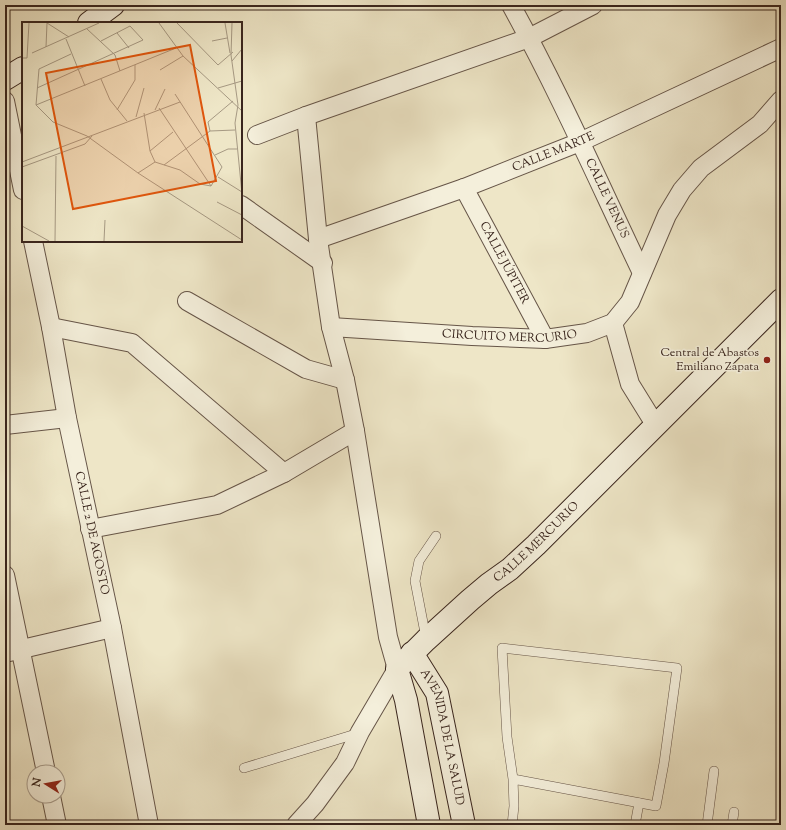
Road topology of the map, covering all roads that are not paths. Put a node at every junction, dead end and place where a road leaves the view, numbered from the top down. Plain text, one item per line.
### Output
1 (113, 5) edge
2 (511, 5) edge
3 (593, 5) edge
4 (90, 22) edge
5 (529, 38) junction
6 (781, 48) edge
7 (22, 69) edge
8 (5, 79) edge
9 (781, 100) edge
10 (5, 101) edge
11 (306, 116) junction
12 (257, 135) dead end
13 (580, 142) junction
14 (22, 185) edge
15 (464, 188) junction
16 (242, 206) edge
17 (318, 239) junction
18 (33, 242) edge
19 (323, 263) junction
20 (642, 273) junction
21 (781, 300) edge
22 (187, 301) dead end
23 (613, 323) junction
24 (51, 327) junction
25 (331, 327) junction
26 (544, 339) junction
27 (344, 380) junction
28 (67, 418) junction
29 (5, 425) edge
30 (656, 426) junction
31 (355, 432) junction
32 (284, 474) junction
33 (90, 529) junction
34 (436, 536) dead end
35 (5, 575) edge
36 (112, 628) junction
37 (388, 637) junction
38 (419, 646) junction
39 (13, 651) edge
40 (397, 669) junction
41 (360, 732) junction
42 (44, 764) edge
43 (244, 768) dead end
44 (714, 771) dead end
45 (513, 779) junction
46 (639, 803) junction
47 (53, 804) edge
48 (734, 812) dead end
49 (57, 825) edge
50 (149, 825) edge
51 (296, 825) edge
52 (429, 825) edge
53 (464, 825) edge
54 (512, 825) edge
55 (635, 825) edge
56 (706, 825) edge
57 (732, 825) edge

1 - 4 street
2 - 5 street, CALLE VENUS
3 - 5 street
5 - 11 street
5 - 13 street, CALLE VENUS
6 - 13 street, CALLE MARTE
7 - 8 street
9 - 20 street, CIRCUITO MERCURIO
10 - 14 street
11 - 12 street
11 - 17 street
13 - 15 street, CALLE MARTE
13 - 20 street, CALLE VENUS
15 - 17 street, CALLE MARTE
15 - 26 street, CALLE JÚPITER
16 - 19 street
17 - 19 street
18 - 24 street, CALLE 2 DE AGOSTO
19 - 25 street
20 - 23 street, CIRCUITO MERCURIO
21 - 30 street, CALLE MERCURIO
22 - 27 street
23 - 26 street, CIRCUITO MERCURIO
23 - 30 street
24 - 28 street, CALLE 2 DE AGOSTO
24 - 32 street
25 - 26 street, CIRCUITO MERCURIO
25 - 27 street
27 - 31 street
28 - 29 street
28 - 33 street, CALLE 2 DE AGOSTO
30 - 38 street, CALLE MERCURIO
31 - 32 street
31 - 37 street
32 - 33 street
33 - 36 street, CALLE 2 DE AGOSTO
34 - 38 lane
35 - 39 street
36 - 39 street
36 - 50 street, CALLE 2 DE AGOSTO
37 - 38 street
37 - 40 street
38 - 40 street, CALLE MERCURIO
38 - 53 street, AVENIDA DE LA SALUD
39 - 42 street
40 - 41 street
40 - 52 street, AVENIDA DE LA SALUD
41 - 43 lane
41 - 51 street
44 - 56 lane
45 - 46 lane
45 - 46 lane
45 - 54 lane
46 - 55 lane
47 - 49 street
48 - 57 lane

